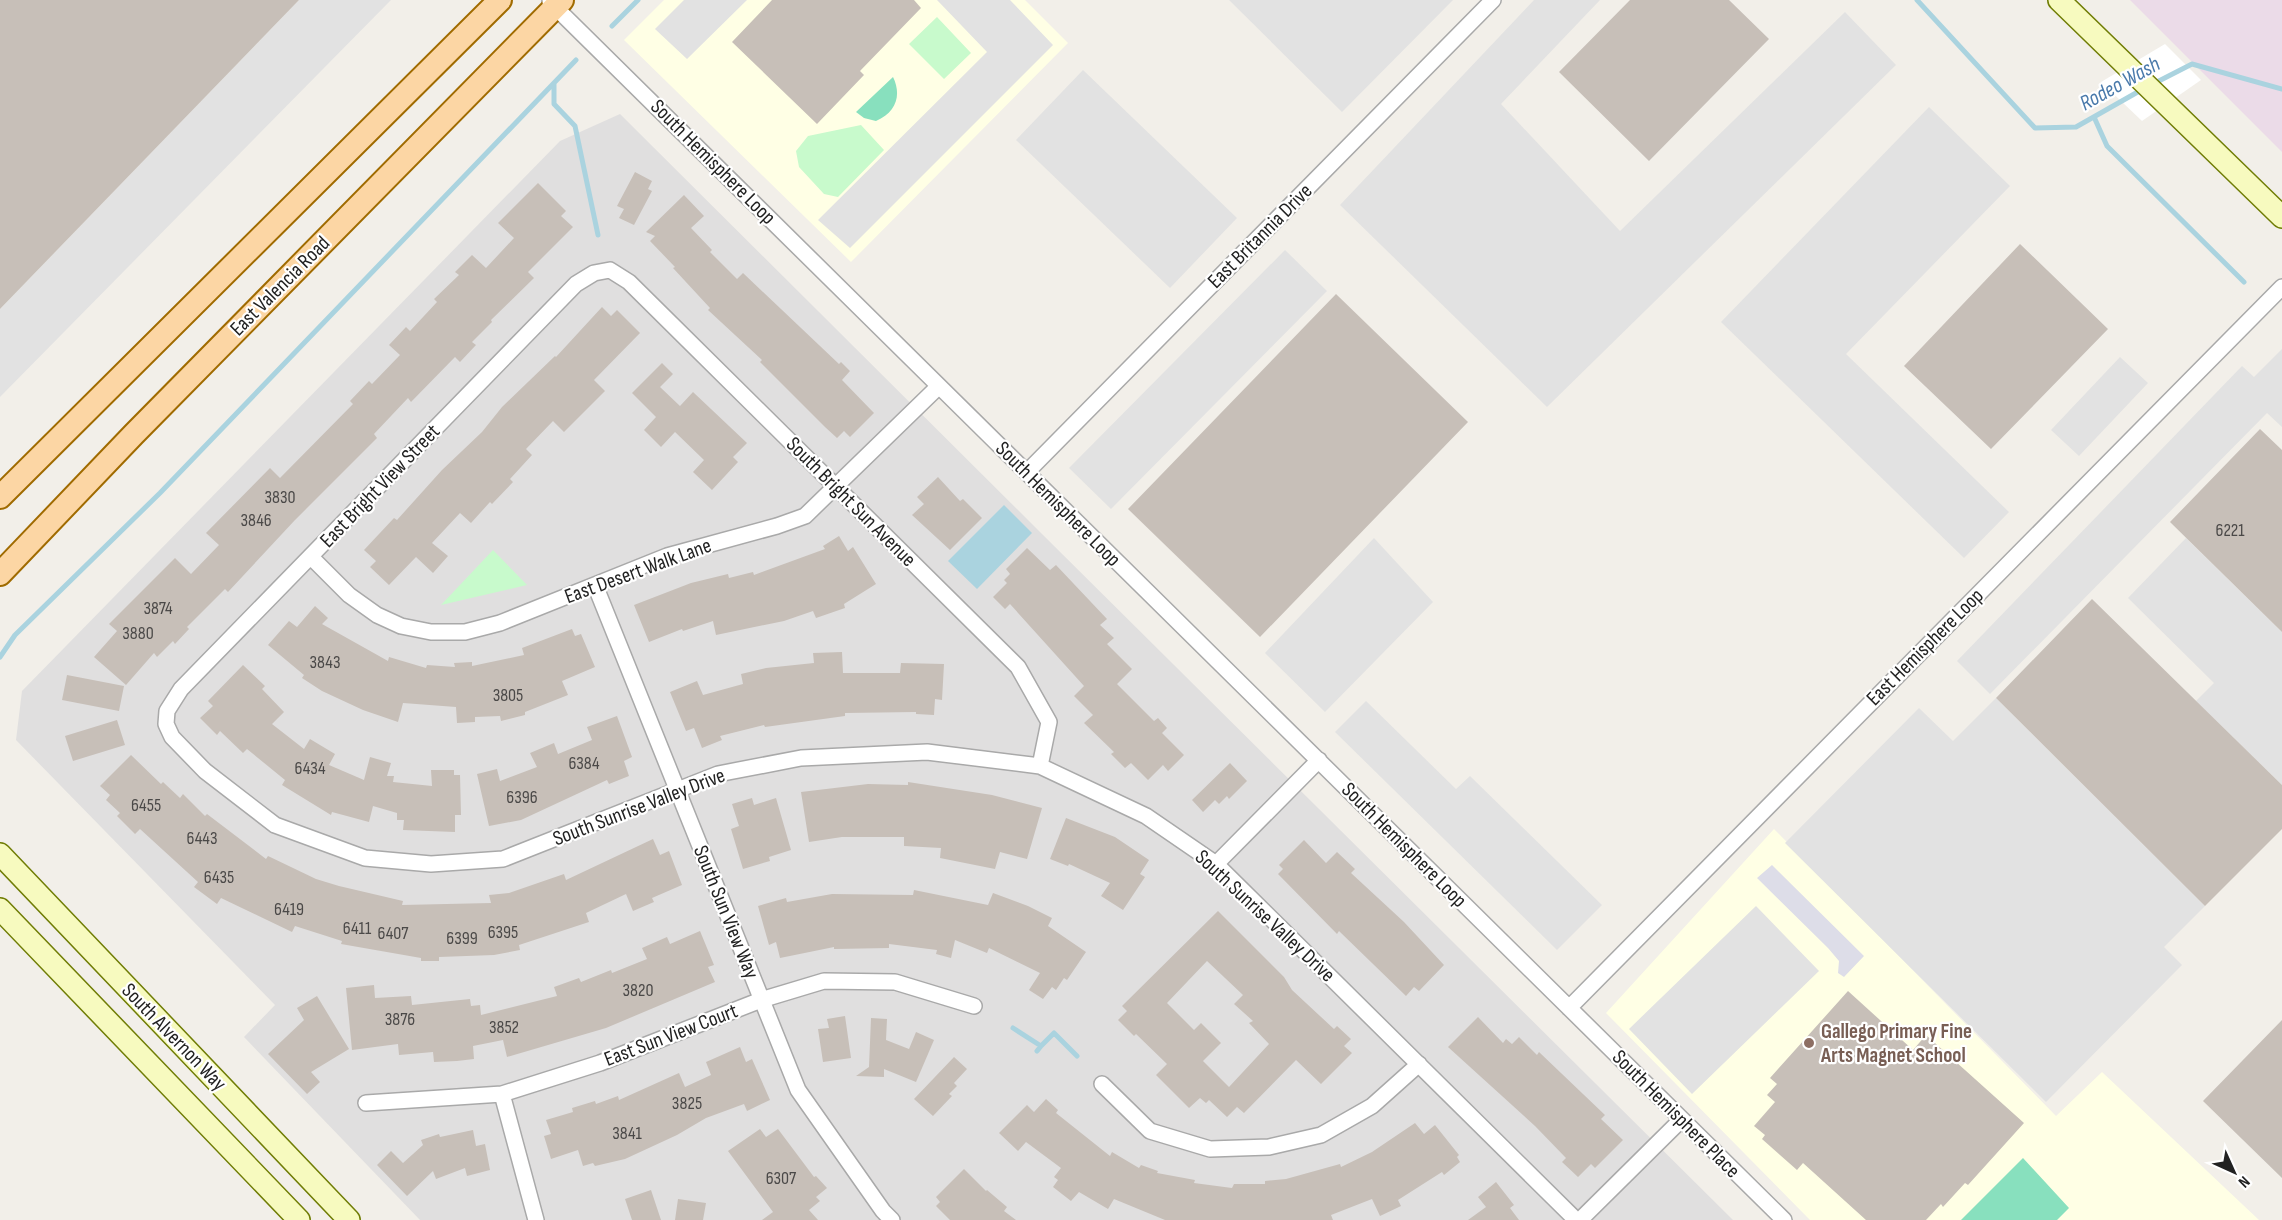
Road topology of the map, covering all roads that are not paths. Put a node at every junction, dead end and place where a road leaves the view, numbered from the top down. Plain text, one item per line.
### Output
1 (500, 0) edge
2 (1493, 0) edge
3 (2059, 0) edge
4 (555, 2) edge
5 (2282, 217) edge
6 (601, 265) joint
7 (2282, 287) edge
8 (939, 386) junction
9 (1027, 472) junction
10 (837, 488) junction
11 (0, 497) edge
12 (311, 558) junction
13 (0, 574) edge
14 (595, 585) junction
15 (167, 711) joint
16 (1319, 760) junction
17 (1040, 766) junction
18 (676, 790) junction
19 (0, 854) edge
20 (1216, 864) junction
21 (0, 909) edge
22 (761, 1000) junction
23 (974, 1006) dead end
24 (1569, 1008) junction
25 (1419, 1064) junction
26 (1102, 1084) dead end
27 (502, 1094) junction
28 (366, 1103) dead end
29 (1680, 1120) junction
30 (883, 1217) edge
31 (299, 1220) edge
32 (349, 1220) edge
33 (536, 1220) edge
34 (1578, 1220) edge
35 (1784, 1220) edge

1 - 11 main road
2 - 9 street, East Britannia Drive
3 - 5 main road
4 - 8 street, South Hemisphere Loop
4 - 13 main road, East Valencia Road
6 - 10 street, South Bright Sun Avenue
6 - 12 street, East Bright View Street
7 - 24 street, East Hemisphere Loop
8 - 9 street, South Hemisphere Loop
8 - 10 street, East Desert Walk Lane
9 - 16 street, South Hemisphere Loop
10 - 14 street, East Desert Walk Lane
10 - 17 street, South Bright Sun Avenue
12 - 14 street, East Desert Walk Lane
12 - 15 street, East Bright View Street
14 - 18 street, South Sun View Way
15 - 18 street, South Sunrise Valley Drive
16 - 20 street
16 - 24 street, South Hemisphere Loop
17 - 18 street, South Sunrise Valley Drive
17 - 20 street, South Sunrise Valley Drive
18 - 22 street, South Sun View Way
19 - 32 main road, South Alvernon Way
20 - 25 street, South Sunrise Valley Drive
21 - 31 main road, South Alvernon Way
22 - 23 street, East Sun View Court
22 - 27 street, East Sun View Court
22 - 30 street, South Sun View Way
24 - 29 street, South Hemisphere Place
25 - 26 street
25 - 34 street, South Sunrise Valley Drive
27 - 28 street, East Sun View Court
27 - 33 street
29 - 34 street
29 - 35 street, South Hemisphere Place

